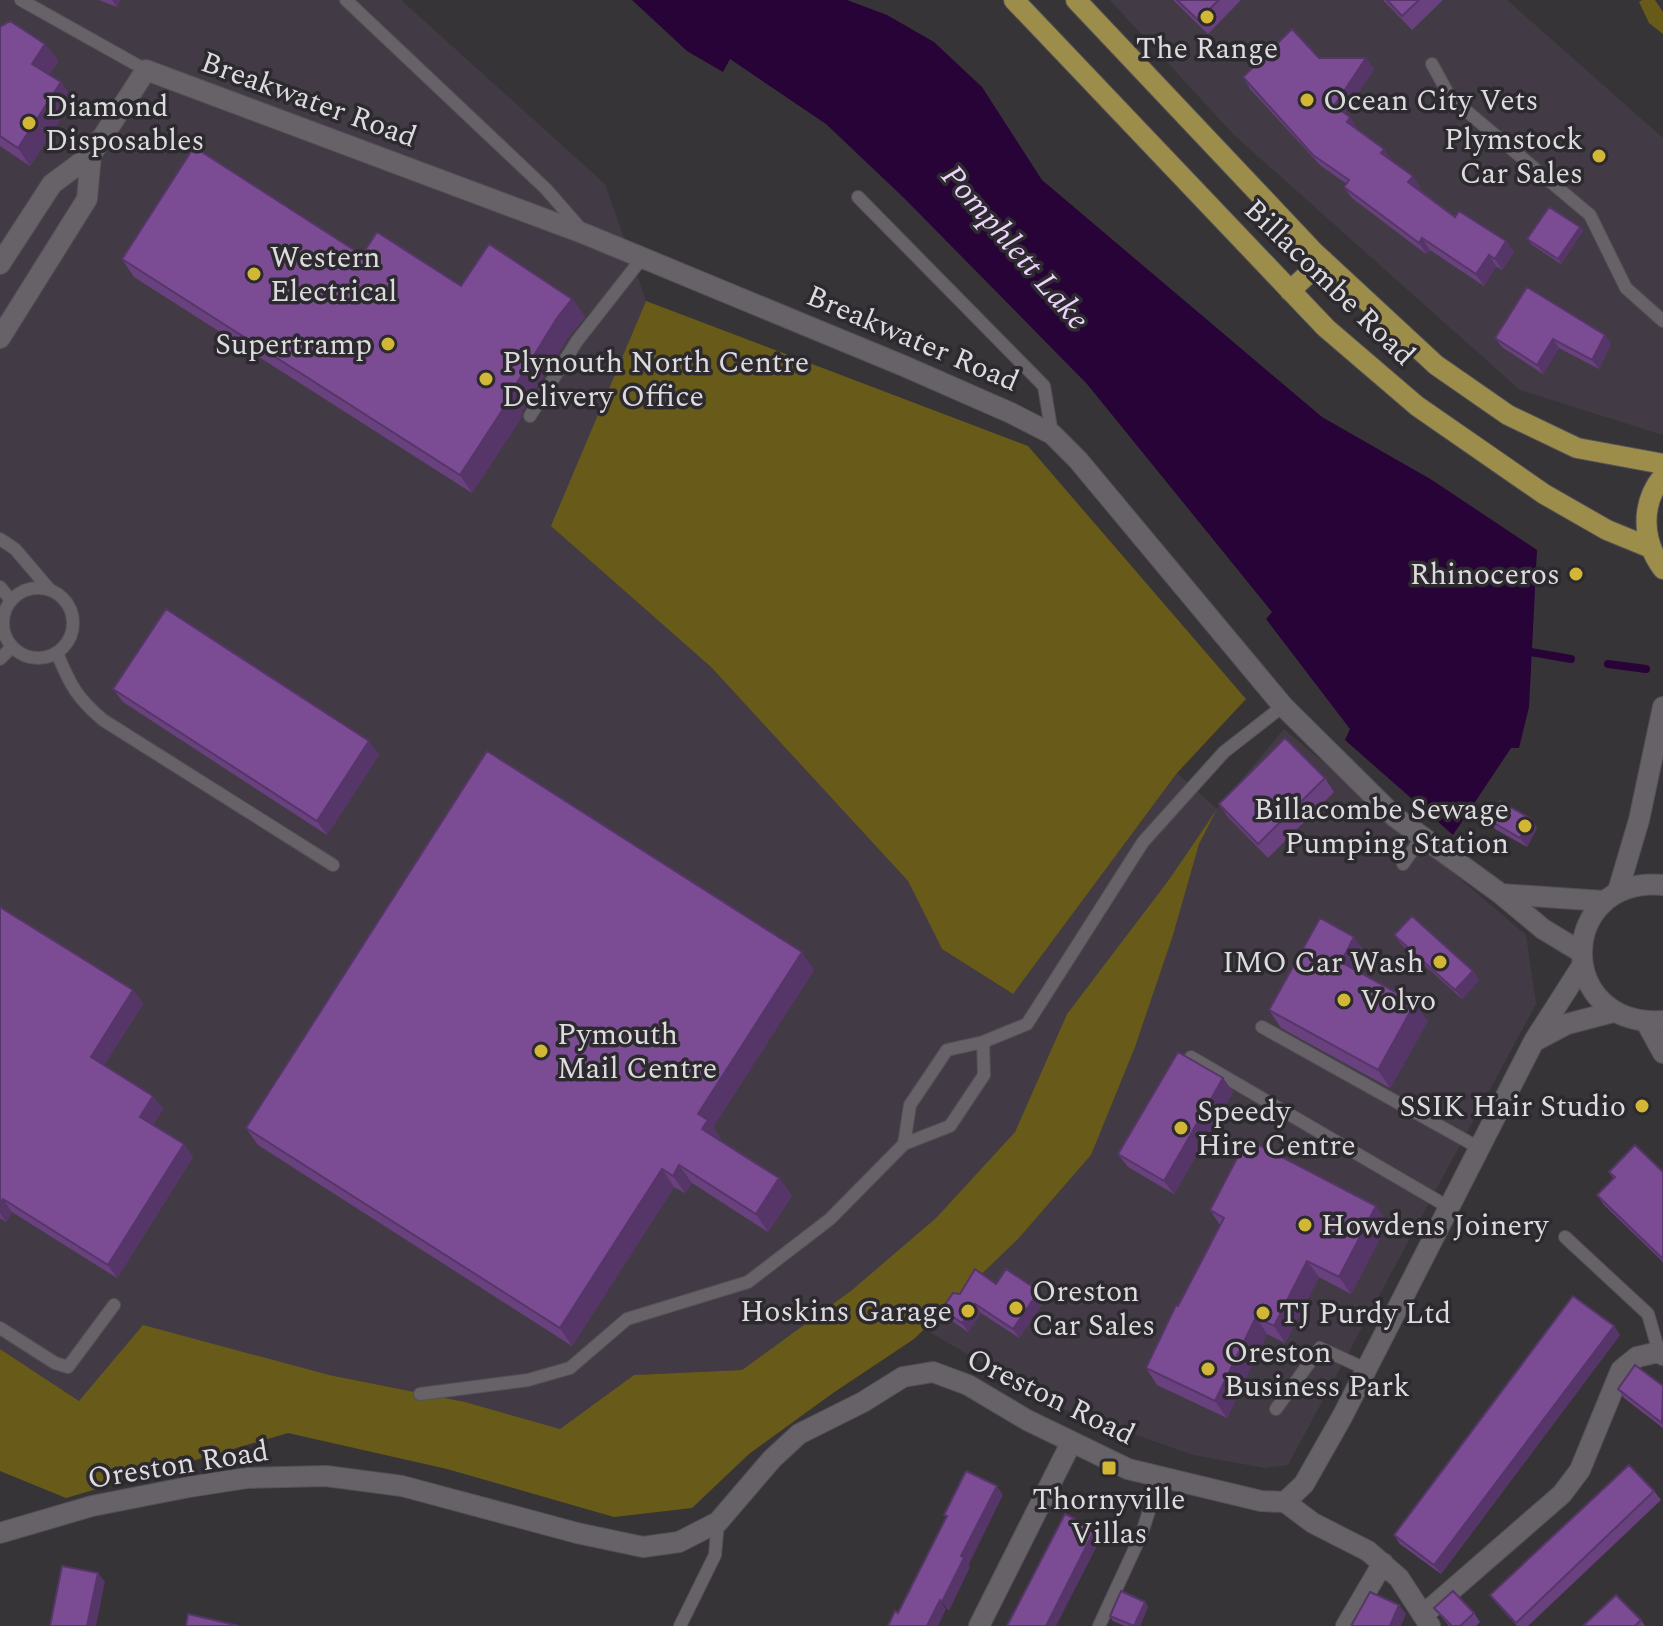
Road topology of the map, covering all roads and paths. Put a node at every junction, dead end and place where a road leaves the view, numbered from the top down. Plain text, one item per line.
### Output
1 (21, 0) edge
2 (346, 0) edge
3 (1014, 0) edge
4 (1076, 0) edge
5 (1432, 64) dead end
6 (146, 70) junction
7 (91, 155) junction
8 (858, 197) dead end
9 (1612, 227) dead end
10 (585, 234) junction
11 (1608, 245) junction
12 (643, 257) junction
13 (1323, 260) junction
14 (0, 264) edge
15 (1290, 291) junction
16 (1663, 321) edge
17 (0, 338) edge
18 (530, 416) dead end
19 (1052, 434) junction
20 (1663, 464) edge
21 (1663, 476) edge
22 (0, 539) edge
23 (1651, 548) junction
24 (1663, 569) edge
25 (0, 587) edge
26 (50, 590) junction
27 (11, 600) junction
28 (12, 647) junction
29 (57, 653) junction
30 (0, 659) edge
31 (1283, 706) junction
32 (1663, 707) edge
33 (1422, 837) junction
34 (1403, 864) dead end
35 (333, 865) dead end
36 (1663, 885) edge
37 (1501, 894) junction
38 (1610, 896) junction
39 (1581, 959) junction
40 (1613, 1012) junction
41 (1655, 1021) edge
42 (1262, 1027) dead end
43 (1534, 1041) junction
44 (983, 1042) junction
45 (1663, 1053) edge
46 (1191, 1057) edge
47 (904, 1144) junction
48 (1481, 1149) junction
49 (1450, 1208) junction
50 (1565, 1237) dead end
51 (114, 1305) dead end
52 (0, 1328) edge
53 (1661, 1353) edge
54 (1366, 1369) junction
55 (420, 1394) dead end
56 (1276, 1409) dead end
57 (1071, 1443) junction
58 (1160, 1476) junction
59 (1285, 1502) junction
60 (718, 1522) junction
61 (0, 1533) edge
62 (1376, 1557) junction
63 (1426, 1620) edge
64 (680, 1626) edge
65 (979, 1626) edge
66 (1099, 1626) edge
67 (1346, 1626) edge

1 - 6 lane
2 - 10 lane
3 - 15 main road, Billacombe Road
4 - 13 main road, Billacombe Road
5 - 11 lane
6 - 7 street
6 - 10 street, Breakwater Road
7 - 14 street
7 - 17 street
8 - 19 lane
9 - 11 lane
10 - 12 street, Breakwater Road
11 - 16 lane
12 - 18 lane
12 - 19 street, Breakwater Road
13 - 15 main road
13 - 20 main road, Billacombe Road
15 - 23 main road, Billacombe Road
19 - 31 street, Breakwater Road
21 - 23 main road
22 - 26 lane
23 - 24 main road
25 - 27 lane
26 - 27 lane
26 - 29 lane
27 - 28 lane
28 - 29 lane
28 - 30 lane
29 - 35 lane
31 - 33 street, Breakwater Road
31 - 44 lane
32 - 38 street
33 - 34 lane
33 - 37 street, Breakwater Road
36 - 38 street
37 - 38 street
37 - 39 street, Breakwater Road
38 - 39 street
39 - 40 street
39 - 43 street
40 - 41 street
40 - 43 street
41 - 45 street
42 - 48 lane
43 - 48 street
44 - 47 lane
44 - 47 lane
46 - 49 lane
47 - 55 lane
48 - 49 street
49 - 54 street
50 - 53 lane
51 - 52 lane
53 - 63 street
54 - 56 lane
54 - 59 street
57 - 58 street, Oreston Road
57 - 60 street, Oreston Road
57 - 65 street
58 - 59 street, Oreston Road
58 - 66 lane
59 - 62 street
60 - 61 street, Oreston Road
60 - 64 lane
62 - 63 street
62 - 67 street

